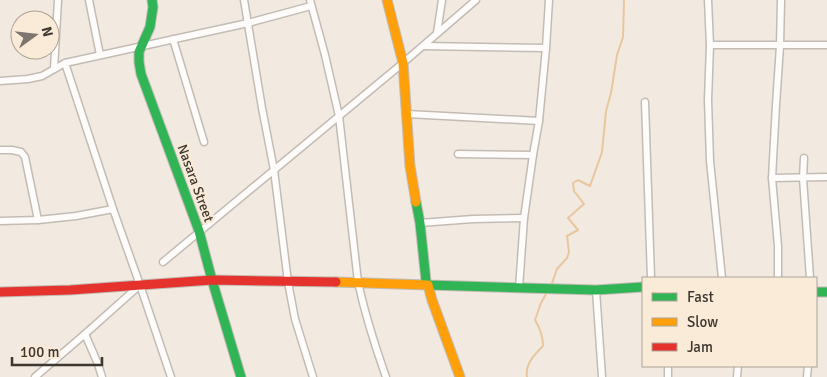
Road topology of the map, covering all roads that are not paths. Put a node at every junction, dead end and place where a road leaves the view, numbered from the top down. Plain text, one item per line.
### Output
1 (58, 0) edge
2 (89, 0) edge
3 (152, 0) edge
4 (244, 0) edge
5 (387, 0) edge
6 (442, 0) edge
7 (476, 0) edge
8 (549, 0) edge
9 (708, 0) edge
10 (781, 0) edge
11 (310, 3) edge
12 (248, 23) junction
13 (437, 34) junction
14 (173, 39) junction
15 (141, 46) junction
16 (423, 46) junction
17 (710, 46) junction
18 (780, 46) junction
19 (827, 46) edge
20 (546, 48) junction
21 (100, 55) junction
22 (65, 63) junction
23 (403, 63) junction
24 (54, 69) junction
25 (0, 81) edge
26 (645, 102) dead end
27 (407, 114) junction
28 (339, 116) junction
29 (539, 121) junction
30 (204, 142) dead end
31 (0, 150) edge
32 (458, 154) dead end
33 (533, 155) junction
34 (804, 158) dead end
35 (274, 170) junction
36 (827, 177) edge
37 (772, 178) junction
38 (803, 178) junction
39 (112, 209) junction
40 (524, 218) junction
41 (0, 220) edge
42 (38, 220) junction
43 (420, 223) junction
44 (199, 231) junction
45 (163, 262) dead end
46 (651, 277) edge
47 (722, 277) edge
48 (778, 277) edge
49 (810, 277) edge
50 (212, 280) junction
51 (288, 282) junction
52 (358, 282) junction
53 (140, 285) junction
54 (428, 285) junction
55 (642, 287) edge
56 (519, 288) junction
57 (596, 290) junction
58 (0, 292) edge
59 (85, 334) junction
60 (37, 376) edge
61 (102, 377) edge
62 (171, 377) edge
63 (241, 377) edge
64 (313, 377) edge
65 (386, 377) edge
66 (460, 377) edge
67 (602, 377) edge

1 - 24 street
2 - 21 street
3 - 15 street, Nasara Street
4 - 12 street
5 - 23 street
6 - 13 street
7 - 13 street
8 - 20 street
9 - 17 street
10 - 18 street
11 - 12 street
11 - 28 street
12 - 14 street
12 - 35 street
13 - 16 street
14 - 15 street
14 - 30 street
15 - 21 street
15 - 44 street, Nasara Street
16 - 20 street
16 - 23 street
17 - 18 street
17 - 47 street
18 - 19 street
18 - 37 street
20 - 29 street
21 - 22 street
22 - 24 street
22 - 39 street
23 - 27 street
23 - 28 street
24 - 25 street
26 - 46 street
27 - 29 street
27 - 43 street
28 - 35 street
28 - 52 street
29 - 33 street
31 - 42 street
32 - 33 street
33 - 40 street
34 - 38 street
35 - 44 street
35 - 51 street
36 - 38 street
37 - 38 street
37 - 48 street
38 - 49 street
39 - 42 street
39 - 53 street
40 - 43 street
40 - 56 street
41 - 42 street
43 - 54 street
44 - 45 street
44 - 50 street, Nasara Street
50 - 51 street
50 - 53 street
50 - 63 street, Nasara Street
51 - 52 street
51 - 64 street
52 - 54 street
52 - 65 street
53 - 58 street
53 - 59 street
53 - 62 street
54 - 56 street
54 - 66 street
55 - 57 street
56 - 57 street
57 - 67 street
59 - 60 street
59 - 61 street

